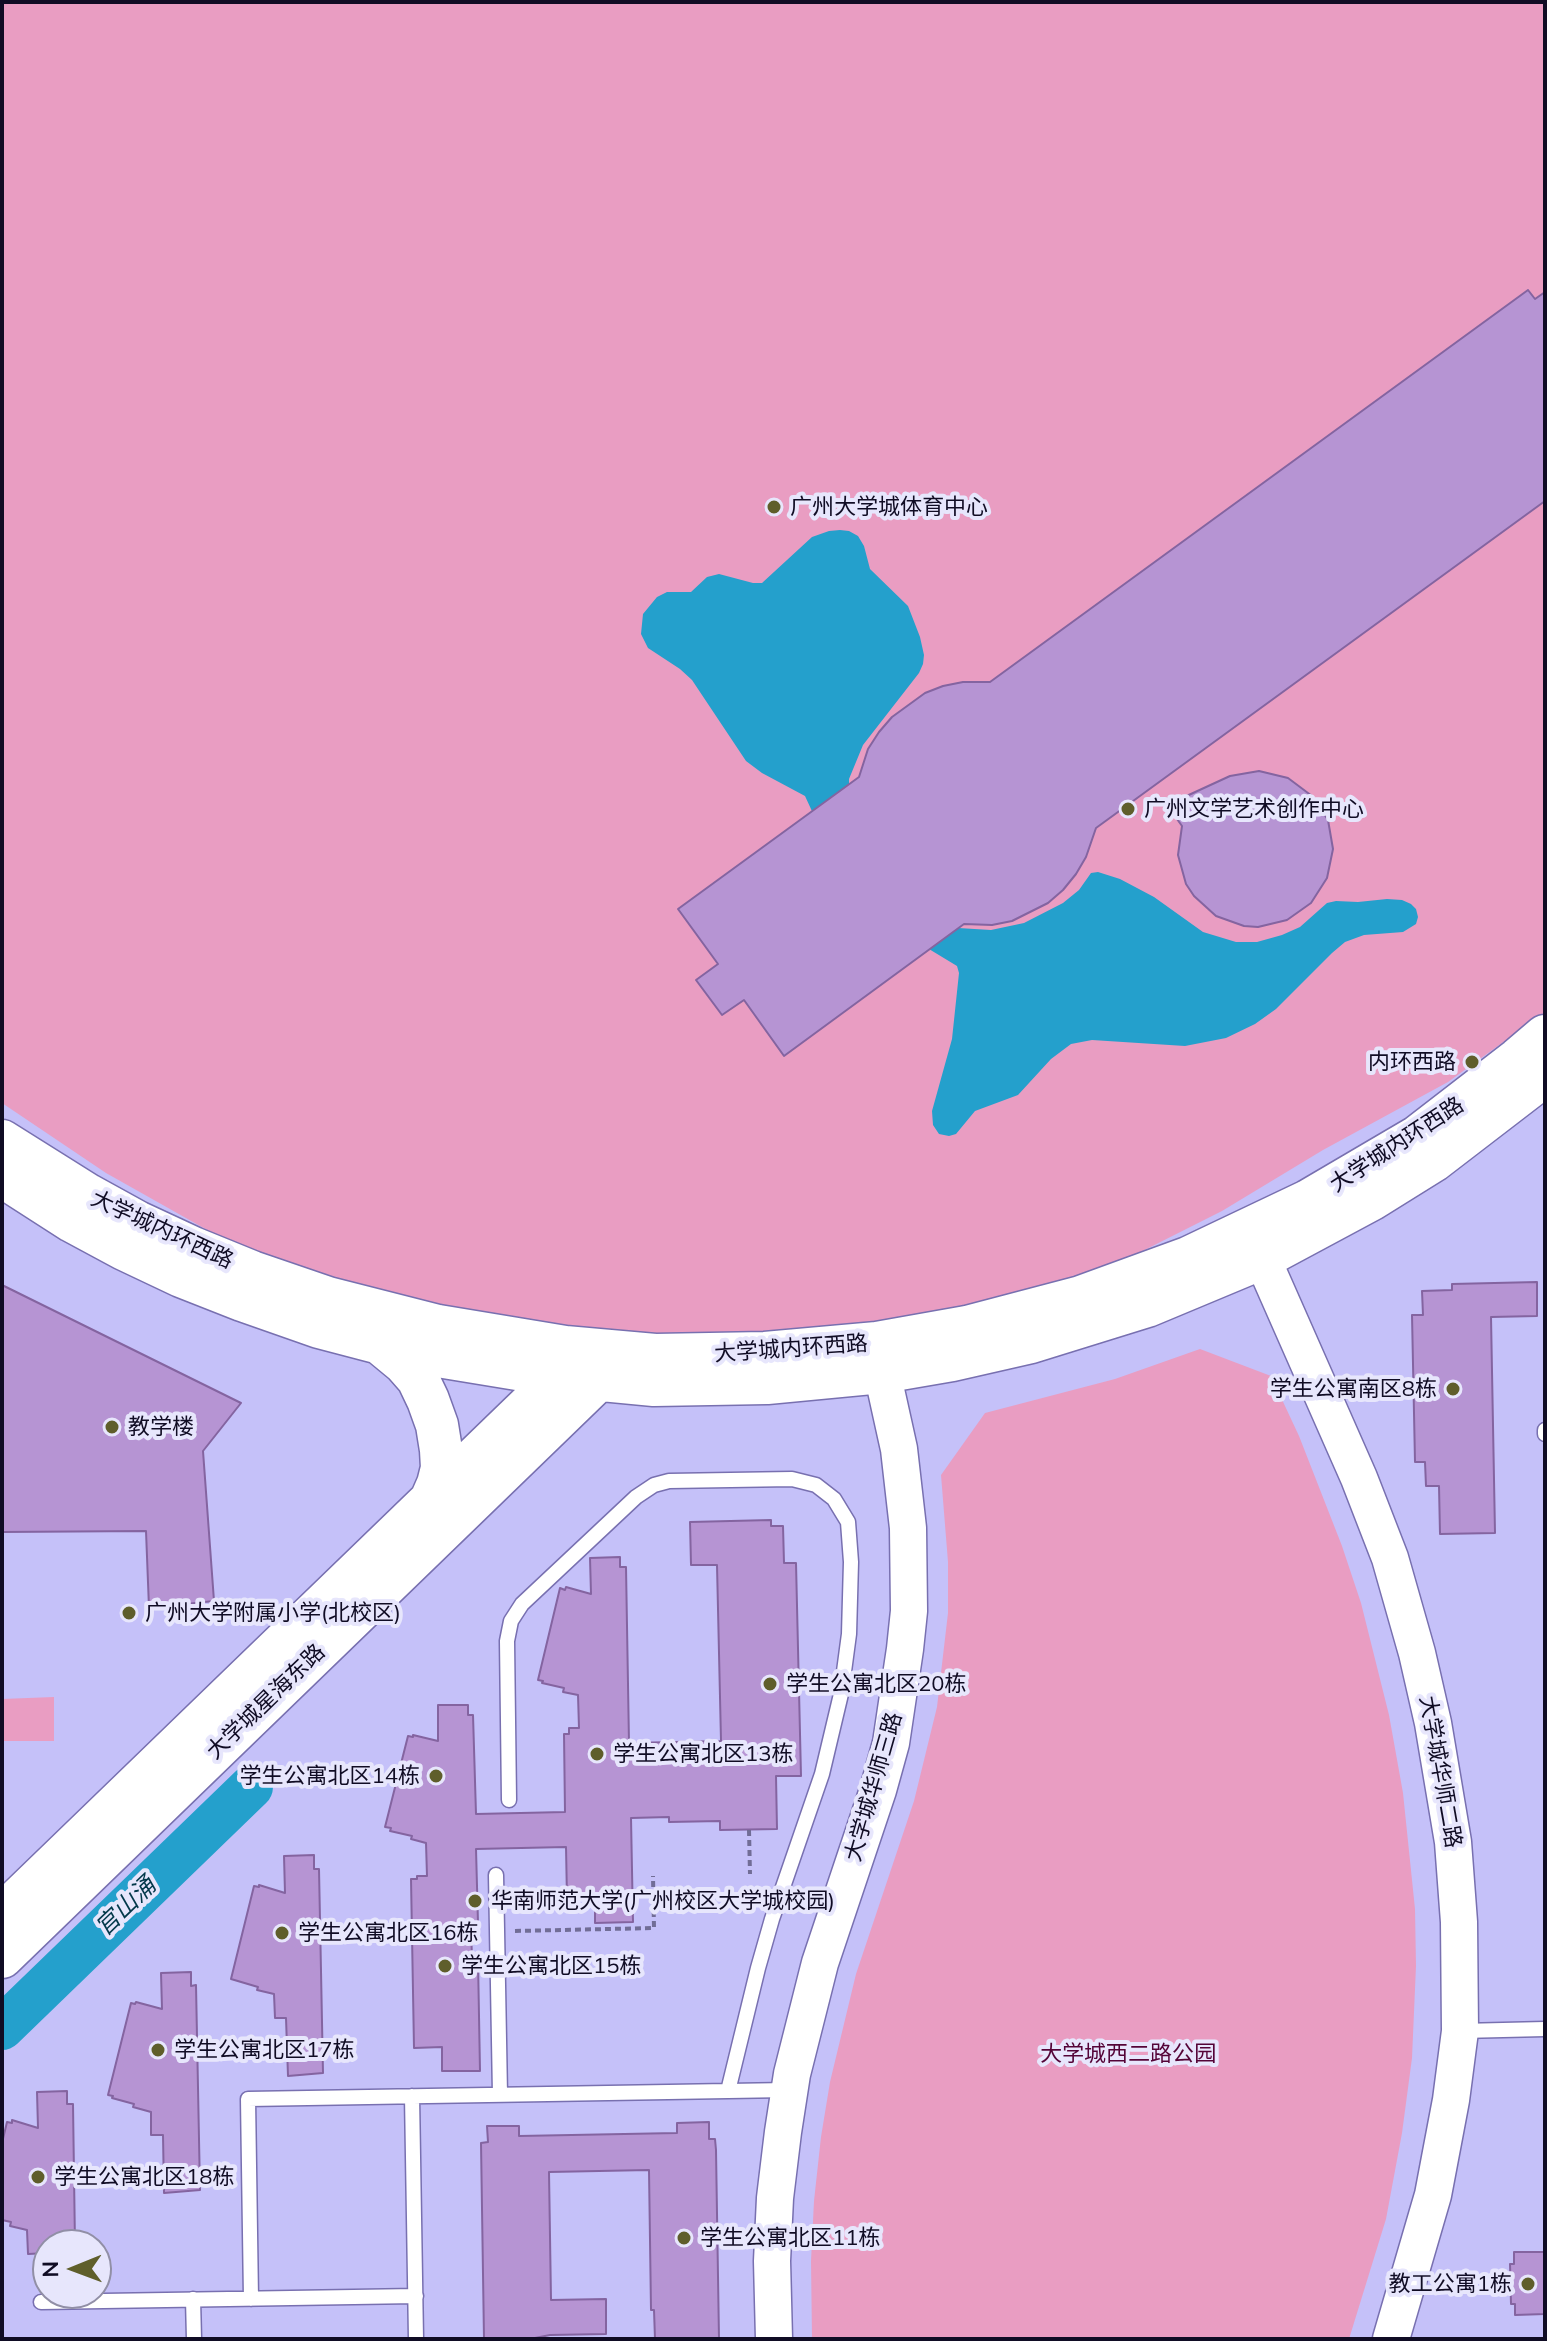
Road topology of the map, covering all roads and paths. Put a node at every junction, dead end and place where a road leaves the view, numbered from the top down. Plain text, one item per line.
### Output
1 (1545, 1036) edge
2 (1545, 1075) edge
3 (2, 1141) edge
4 (2, 1176) edge
5 (1256, 1244) junction
6 (380, 1343) junction
7 (582, 1368) junction
8 (882, 1372) junction
9 (431, 1500) junction
10 (509, 1800) dead end
11 (749, 1830) dead end
12 (750, 1874) dead end
13 (496, 1875) dead end
14 (653, 1876) dead end
15 (2, 1915) edge
16 (497, 1931) junction
17 (2, 1957) edge
18 (1545, 2029) edge
19 (1460, 2031) junction
20 (789, 2090) junction
21 (728, 2091) junction
22 (500, 2095) junction
23 (412, 2096) junction
24 (416, 2296) junction
25 (193, 2299) junction
26 (251, 2299) junction
27 (112, 2301) edge
28 (194, 2339) edge
29 (416, 2339) edge
30 (774, 2339) edge
31 (1391, 2339) edge

1 - 5 main road, 大学城内环西路
2 - 5 main road, 大学城内环西路
3 - 7 main road, 大学城内环西路
4 - 6 main road, 大学城内环西路
5 - 7 main road, 大学城内环西路
5 - 8 main road, 大学城内环西路
5 - 19 street, 大学城华师二路
6 - 7 main road, 大学城内环西路
6 - 9 main road
7 - 8 main road, 大学城内环西路
7 - 9 main road, 大学城星海东路
7 - 17 main road, 大学城星海东路
8 - 20 street, 大学城华师三路
9 - 15 main road, 大学城星海东路
10 - 21 lane
11 - 12 path
13 - 16 lane
14 - 16 path
16 - 22 lane
18 - 19 lane
19 - 31 street, 大学城华师二路
20 - 21 lane
20 - 30 street, 大学城华师三路
21 - 22 lane
22 - 23 lane
23 - 24 lane
23 - 26 lane
24 - 26 lane
24 - 29 lane
25 - 26 lane
25 - 27 lane
25 - 28 lane

